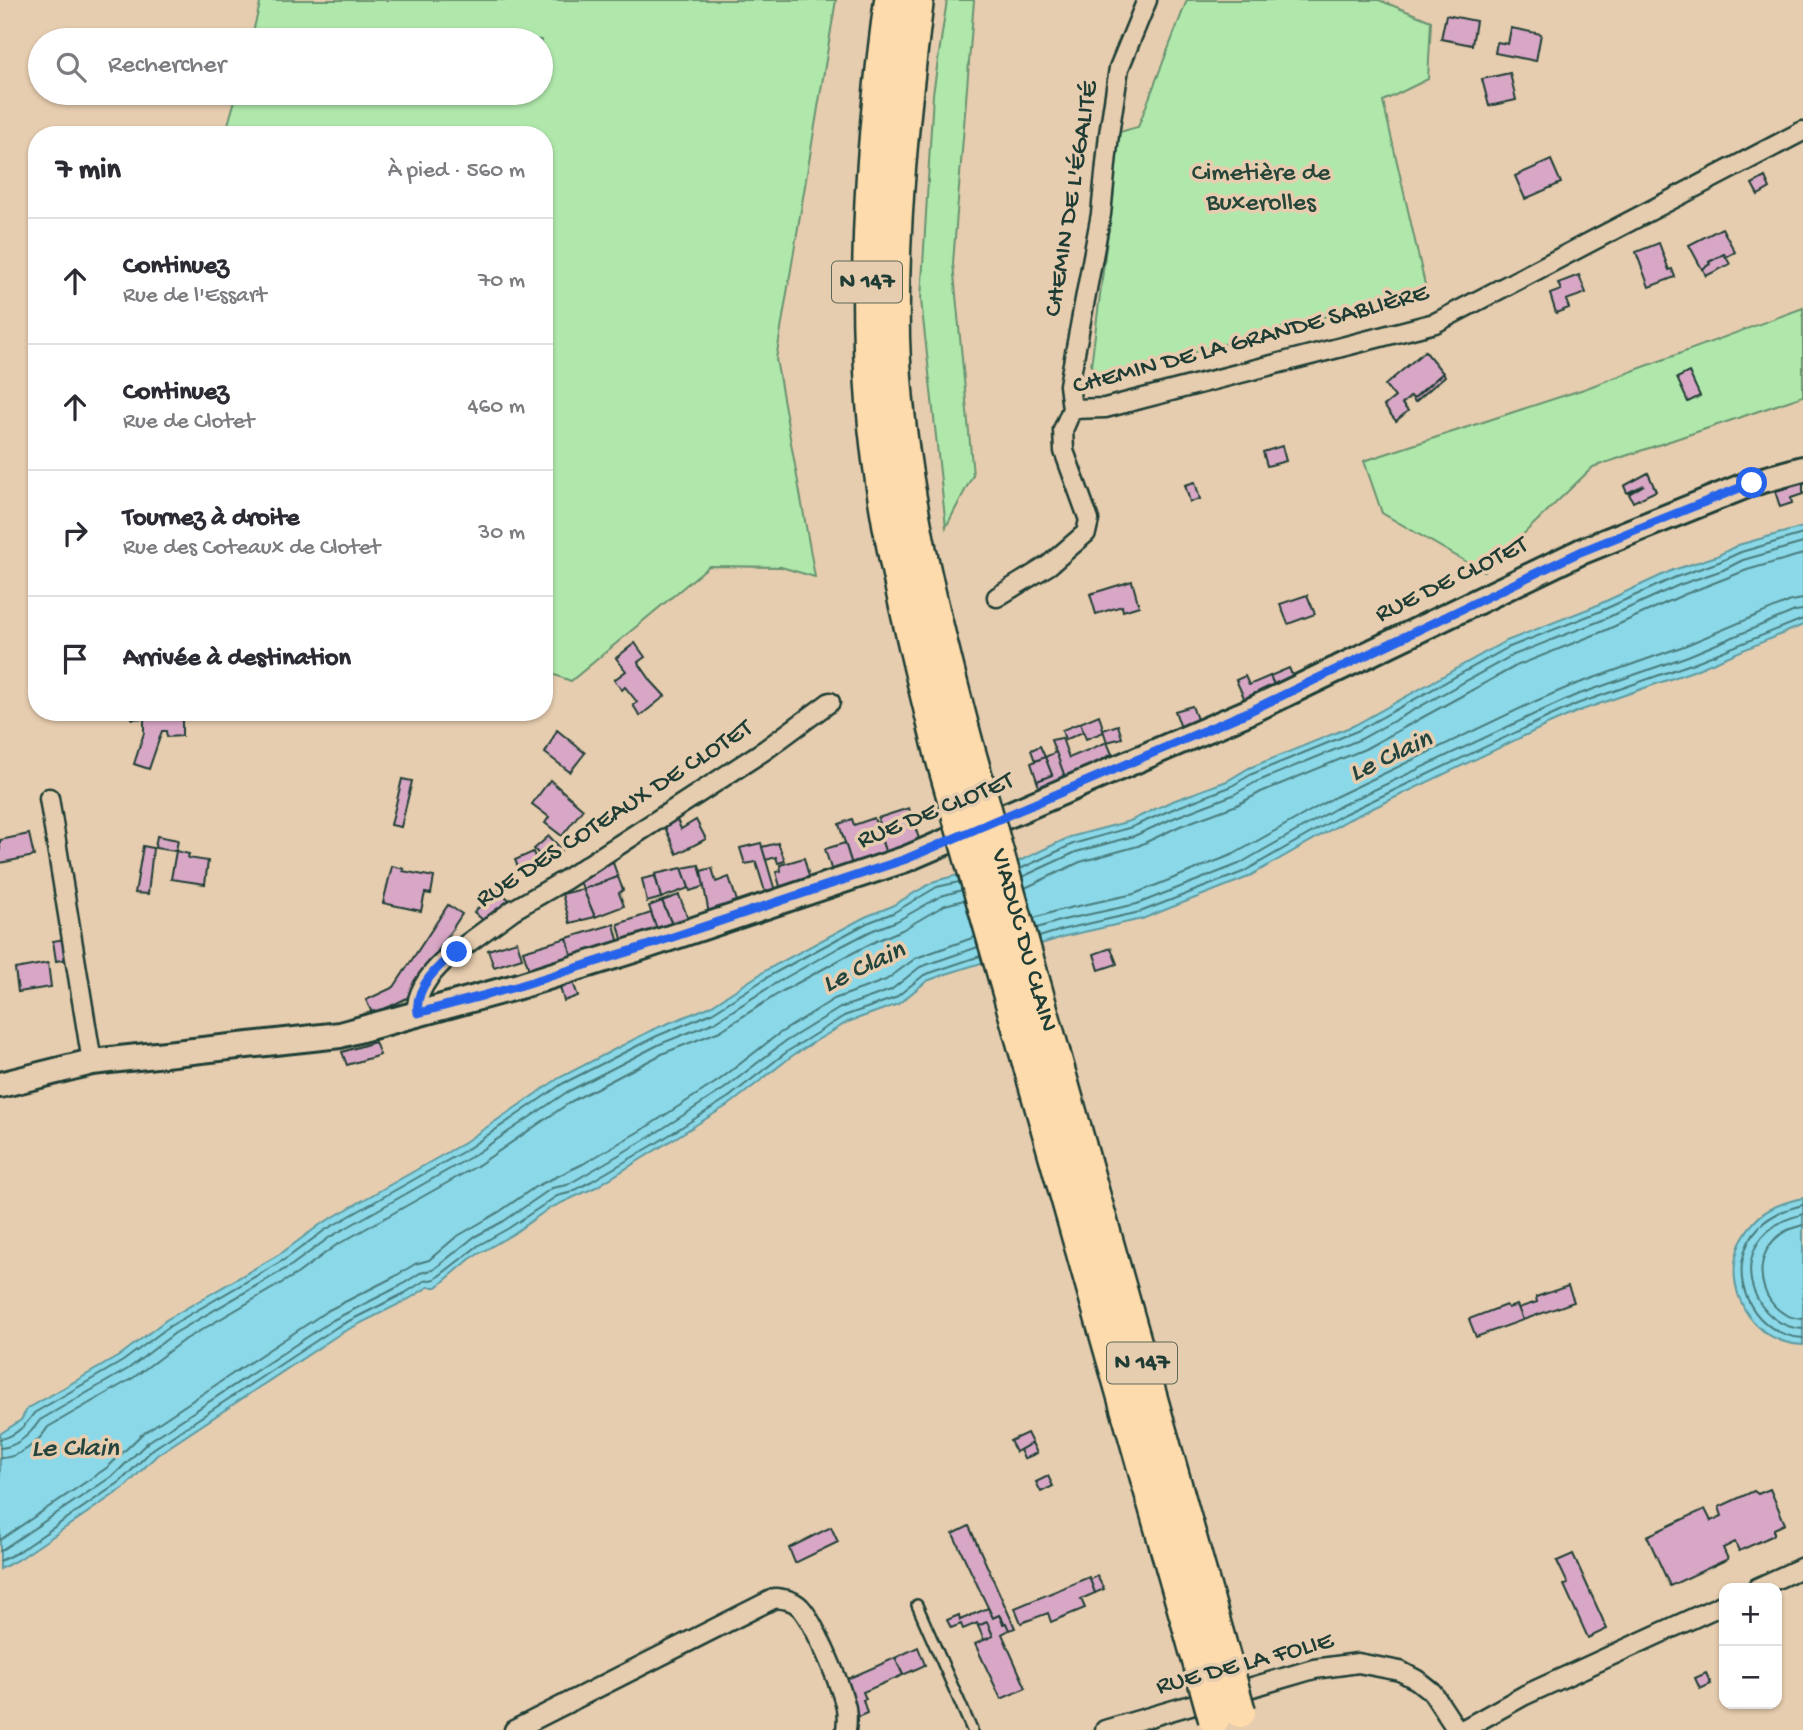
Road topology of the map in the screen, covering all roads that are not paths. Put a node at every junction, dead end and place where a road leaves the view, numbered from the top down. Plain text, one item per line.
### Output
1 (890, 0) edge
2 (918, 0) edge
3 (1147, 0) edge
4 (1803, 131) edge
5 (1072, 410) junction
6 (1803, 469) edge
7 (997, 597) dead end
8 (830, 702) dead end
9 (954, 751) junction
10 (49, 798) dead end
11 (418, 1013) junction
12 (92, 1062) junction
13 (0, 1085) edge
14 (1803, 1567) edge
15 (1768, 1583) edge
16 (917, 1605) dead end
17 (1719, 1606) edge
18 (1229, 1723) edge
19 (514, 1730) edge
20 (846, 1730) edge
21 (972, 1730) edge
22 (1105, 1730) edge
23 (1460, 1730) edge

1 - 9 highway, N 147
2 - 9 highway, N 147
3 - 5 street, CHEMIN DE L'ÉGALITÉ
4 - 5 street, CHEMIN DE LA GRANDE SABLIÈRE
5 - 7 street, CHEMIN DE LA GRANDE SABLIÈRE
6 - 11 main road, RUE DE CLOTET
8 - 11 street, RUE DES COTEAUX DE CLOTET
9 - 18 highway, VIADUC DU CLAIN / N 147, bridge
10 - 12 street
11 - 12 main road, RUE DE CLOTET
12 - 13 main road, RUE DE CLOTET
14 - 15 street
16 - 21 lane
17 - 23 street, RUE DE LA FOLIE
19 - 20 street
22 - 23 street, RUE DE LA FOLIE

